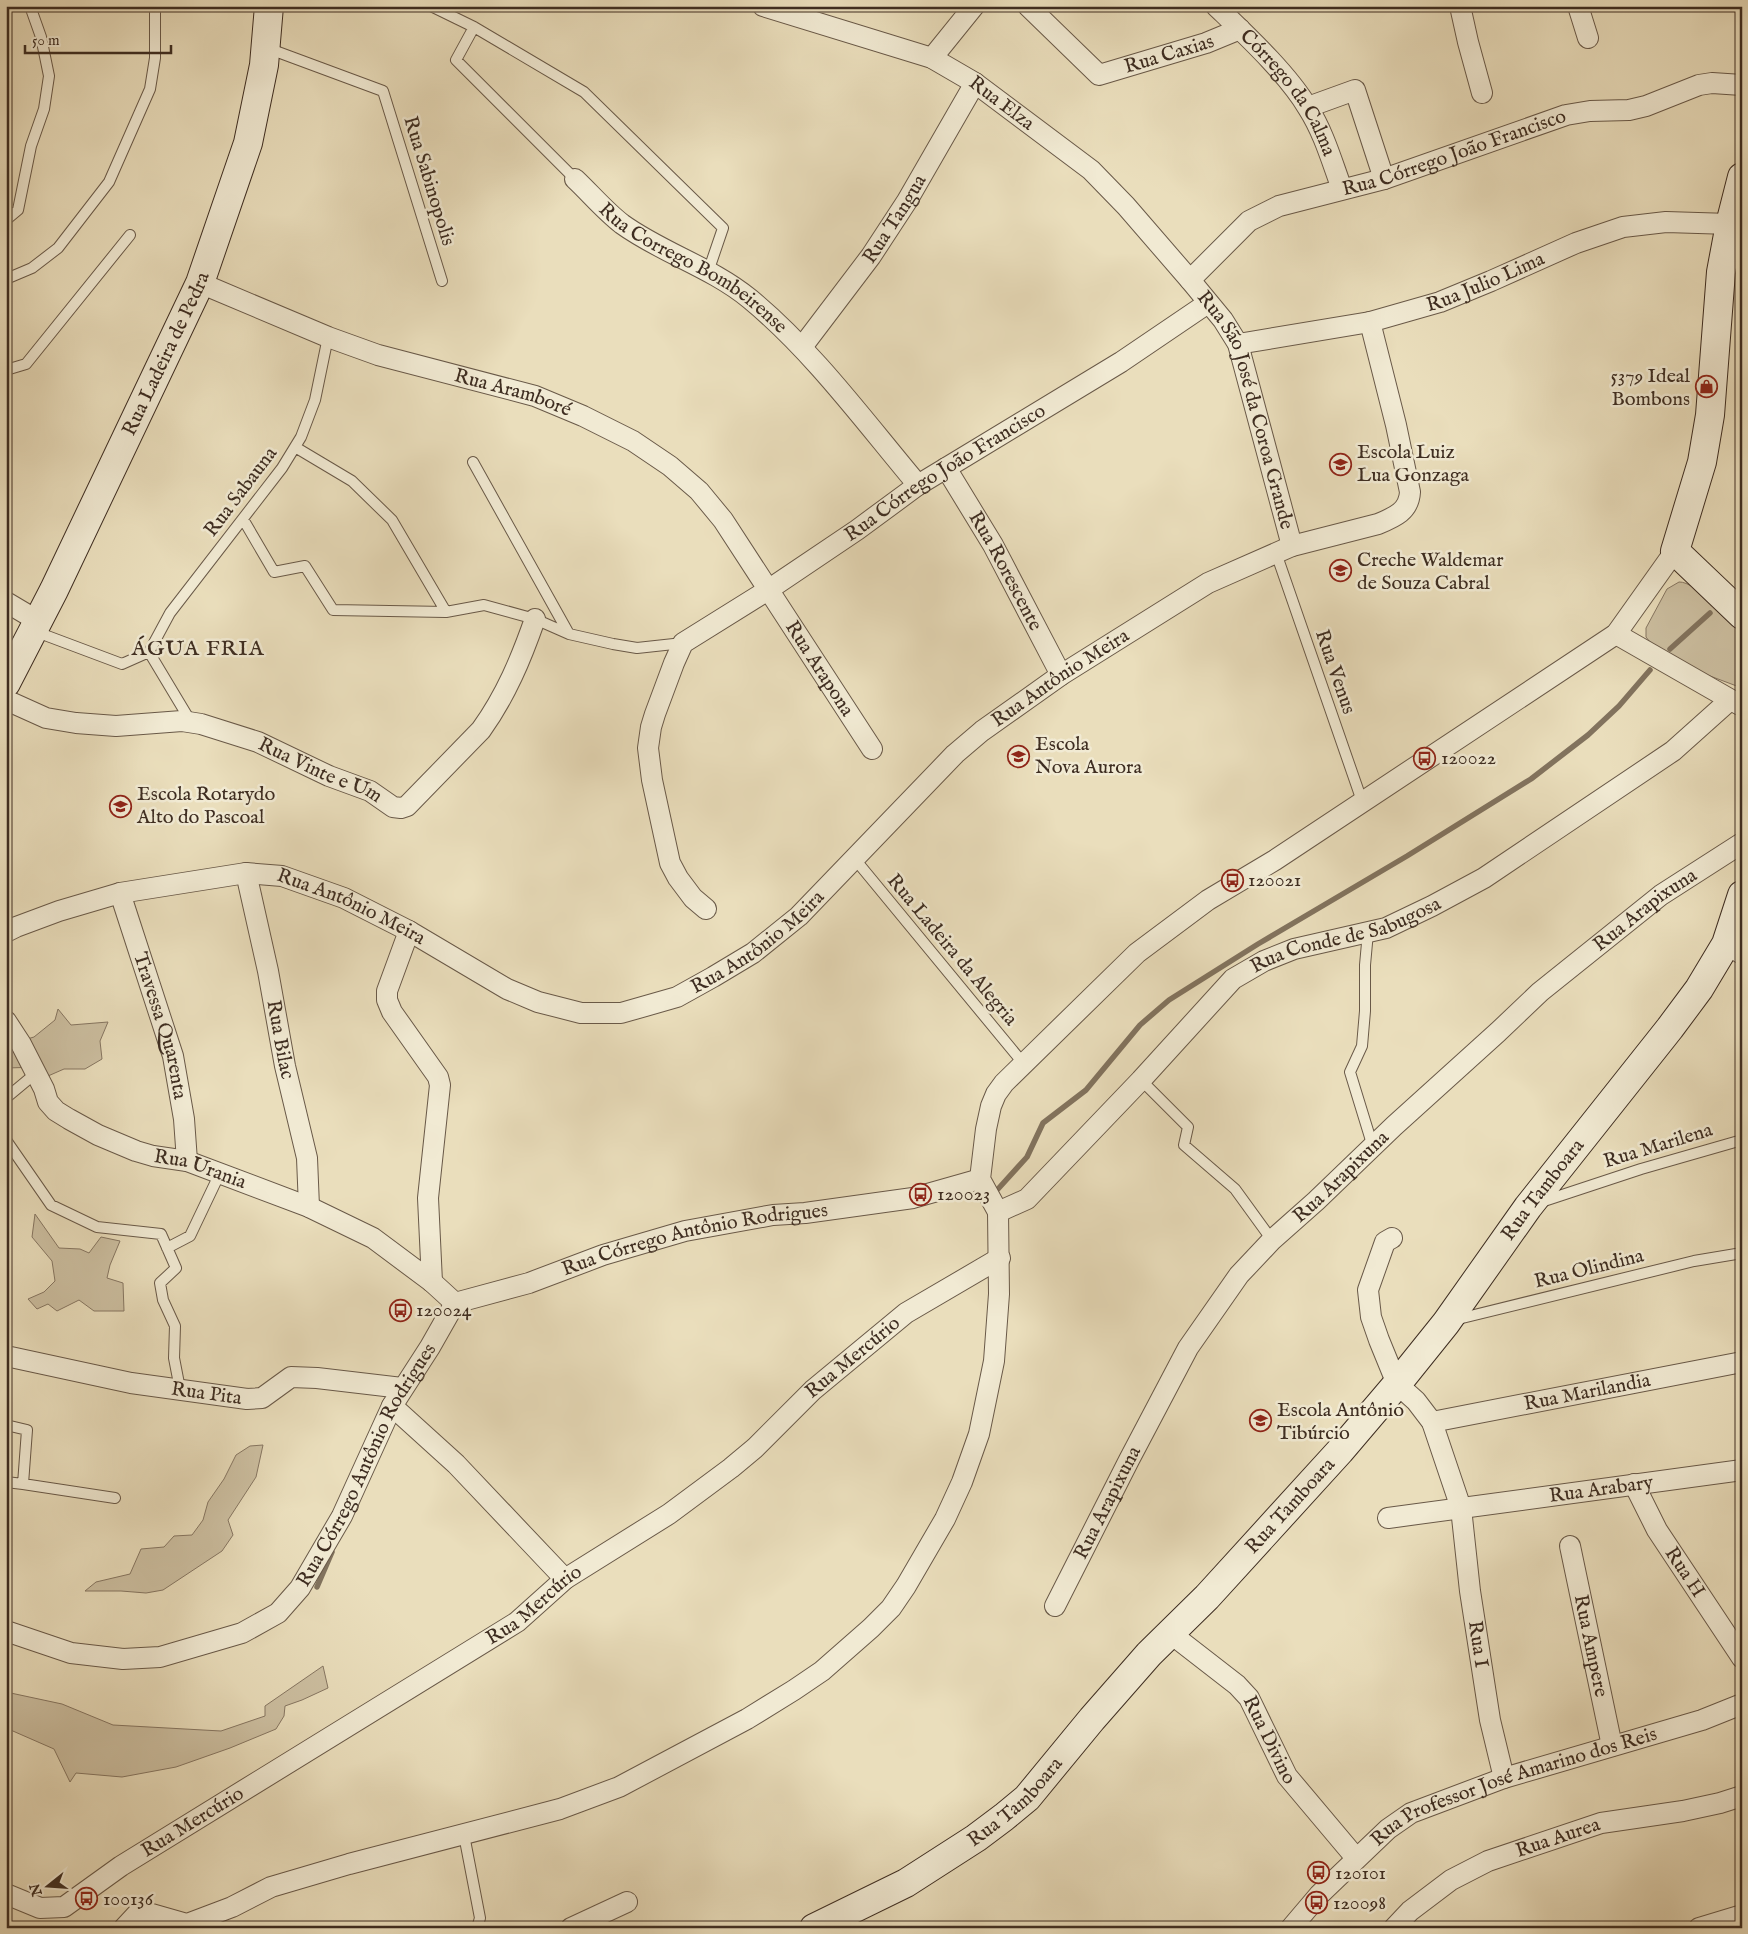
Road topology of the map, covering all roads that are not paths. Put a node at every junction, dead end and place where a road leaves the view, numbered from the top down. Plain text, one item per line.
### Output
1 (30, 6) edge
2 (155, 6) edge
3 (269, 6) edge
4 (431, 6) edge
5 (763, 6) edge
6 (974, 6) edge
7 (1028, 6) edge
8 (1216, 6) edge
9 (1460, 6) edge
10 (1578, 6) edge
11 (474, 28) junction
12 (1240, 30) junction
13 (1588, 38) dead end
14 (265, 47) junction
15 (932, 58) junction
16 (974, 83) junction
17 (1742, 85) edge
18 (1482, 93) dead end
19 (1308, 107) junction
20 (1742, 177) edge
21 (575, 179) joint
22 (1384, 179) junction
23 (1342, 189) junction
24 (6, 220) edge
25 (1730, 224) junction
26 (130, 235) dead end
27 (708, 272) junction
28 (6, 279) edge
29 (1190, 280) junction
30 (442, 281) dead end
31 (200, 284) junction
32 (1208, 303) junction
33 (1370, 322) junction
34 (328, 337) junction
35 (1238, 344) junction
36 (802, 348) junction
37 (6, 370) edge
38 (295, 447) junction
39 (473, 462) dead end
40 (946, 468) junction
41 (918, 485) junction
42 (243, 519) junction
43 (1284, 550) junction
44 (1676, 551) junction
45 (768, 590) junction
46 (6, 602) edge
47 (446, 612) junction
48 (1742, 615) edge
49 (535, 619) junction
50 (36, 626) junction
51 (569, 634) junction
52 (1616, 634) junction
53 (683, 643) junction
54 (149, 652) junction
55 (1061, 675) junction
56 (6, 683) edge
57 (6, 700) edge
58 (1736, 703) edge
59 (192, 722) junction
60 (872, 749) dead end
61 (1362, 801) junction
62 (1742, 843) edge
63 (854, 858) junction
64 (246, 873) junction
65 (120, 893) junction
66 (1742, 895) edge
67 (706, 909) dead end
68 (409, 931) junction
69 (6, 932) edge
70 (1368, 932) junction
71 (1734, 949) edge
72 (6, 1021) edge
73 (1023, 1063) junction
74 (36, 1073) junction
75 (1141, 1080) junction
76 (6, 1098) edge
77 (6, 1140) edge
78 (1742, 1140) edge
79 (1372, 1147) junction
80 (187, 1161) junction
81 (220, 1173) junction
82 (980, 1179) junction
83 (309, 1207) junction
84 (1528, 1207) junction
85 (998, 1212) junction
86 (1392, 1238) dead end
87 (1272, 1240) junction
88 (167, 1248) junction
89 (1742, 1253) edge
90 (1000, 1258) junction
91 (432, 1282) junction
92 (455, 1303) junction
93 (1446, 1322) junction
94 (6, 1356) edge
95 (1742, 1362) edge
96 (1397, 1384) junction
97 (402, 1388) junction
98 (180, 1389) junction
99 (392, 1406) junction
100 (1432, 1422) junction
101 (6, 1425) edge
102 (1742, 1470) edge
103 (6, 1482) edge
104 (23, 1484) junction
105 (1634, 1484) junction
106 (115, 1498) dead end
107 (1461, 1508) junction
108 (1388, 1518) dead end
109 (1570, 1546) dead end
110 (565, 1579) junction
111 (1055, 1606) dead end
112 (6, 1631) edge
113 (1170, 1633) junction
114 (1742, 1658) edge
115 (1742, 1704) edge
116 (1612, 1746) junction
117 (1504, 1778) junction
118 (1742, 1796) edge
119 (464, 1834) junction
120 (1356, 1858) junction
121 (6, 1894) edge
122 (627, 1902) dead end
123 (1742, 1915) edge
124 (124, 1928) edge
125 (476, 1928) edge
126 (571, 1928) edge
127 (814, 1928) edge
128 (1291, 1928) edge
129 (1394, 1928) edge
130 (1699, 1928) edge

1 - 24 lane
2 - 28 lane
3 - 14 street, Rua Ladeira de Pedra
4 - 11 lane
5 - 15 street, Rua Elza
6 - 15 street
7 - 12 street, Rua Caxias
8 - 12 street, Córrego da Calma
9 - 18 street
10 - 13 street
11 - 21 lane, Rua Corrego Bombeirense
11 - 27 lane
12 - 19 street, Córrego da Calma
14 - 30 lane, Rua Sabinopolis
14 - 31 street, Rua Ladeira de Pedra
15 - 16 street, Rua Elza
16 - 29 street, Rua Elza
16 - 36 street, Rua Tangua
17 - 22 street, Rua Córrego João Francisco
19 - 22 street
19 - 23 street, Córrego da Calma
20 - 25 street
21 - 27 street, Rua Corrego Bombeirense
22 - 23 street, Rua Córrego João Francisco
23 - 29 street, Rua Córrego João Francisco
25 - 33 street, Rua Julio Lima
25 - 44 street
26 - 37 lane
27 - 36 street, Rua Corrego Bombeirense
29 - 32 street, Rua São José da Coroa Grande
31 - 34 street, Rua Aramboré
31 - 50 street, Rua Ladeira de Pedra
32 - 35 street, Rua São José da Coroa Grande
32 - 40 street, Rua Córrego João Francisco
33 - 35 street, Rua Julio Lima
33 - 43 street, Rua Antônio Meira
34 - 38 lane, Rua Sabauna
34 - 45 street, Rua Aramboré
35 - 43 street, Rua São José da Coroa Grande
36 - 41 street, Rua Corrego Bombeirense
38 - 42 lane, Rua Sabauna
38 - 47 lane
39 - 51 lane
40 - 41 street, Rua Córrego João Francisco
40 - 55 street, Rua Rorescente
41 - 45 street, Rua Córrego João Francisco
42 - 47 lane, Rua Córrego João Francisco
42 - 54 lane, Rua Sabauna
43 - 55 street, Rua Antônio Meira
43 - 61 lane, Rua Venus
44 - 48 street
44 - 52 street
45 - 53 street, Rua Córrego João Francisco
45 - 60 street, Rua Arapona
46 - 50 street
47 - 49 lane, Rua Córrego João Francisco
49 - 51 lane, Rua Córrego João Francisco
49 - 59 street, Rua Vinte e Um
50 - 54 lane
50 - 56 street, Rua Ladeira de Pedra
51 - 53 lane, Rua Córrego João Francisco
52 - 58 street
52 - 61 street
53 - 67 street
54 - 59 lane
55 - 63 street, Rua Antônio Meira
57 - 59 street, Rua Vinte e Um
58 - 70 street, Rua Conde de Sabugosa
61 - 73 street
62 - 79 street, Rua Arapixuna
63 - 68 street, Rua Antônio Meira
63 - 73 lane, Rua Ladeira da Alegria
64 - 65 street, Rua Antônio Meira
64 - 68 street, Rua Antônio Meira
64 - 83 street, Rua Bilac
65 - 69 street, Rua Antônio Meira
65 - 80 street, Travessa Quarenta
66 - 71 street, Rua Tamboara
68 - 91 street
70 - 75 street, Rua Conde de Sabugosa
70 - 79 lane
71 - 84 street, Rua Tamboara
72 - 74 street, Rua Urania
73 - 82 street
74 - 76 lane
74 - 80 street, Rua Urania
75 - 85 street, Rua Conde de Sabugosa
75 - 87 lane
77 - 88 lane
78 - 84 lane, Rua Marilena
79 - 87 street, Rua Arapixuna
80 - 81 street, Rua Urania
81 - 83 street, Rua Urania
81 - 88 lane
82 - 85 street
82 - 92 street, Rua Córrego Antônio Rodrigues
83 - 91 street, Rua Urania
84 - 93 street, Rua Tamboara
85 - 90 street
86 - 96 street
87 - 111 street, Rua Arapixuna
88 - 98 lane
89 - 93 lane, Rua Olindina
90 - 110 street, Rua Mercúrio
90 - 119 street
91 - 92 street, Rua Urania
92 - 97 street, Rua Córrego Antônio Rodrigues
93 - 96 street, Rua Tamboara
94 - 98 street, Rua Pita
95 - 100 street, Rua Marilandia
96 - 100 street, Rua I
96 - 113 street, Rua Tamboara
97 - 98 street, Rua Pita
97 - 99 street, Rua Córrego Antônio Rodrigues
99 - 110 street
99 - 112 street, Rua Córrego Antônio Rodrigues
100 - 107 street, Rua I
101 - 104 lane
102 - 105 street, Rua Arabary
103 - 104 lane
104 - 106 lane
105 - 107 street, Rua Arabary
105 - 114 street, Rua H
107 - 108 street, Rua Arabary
107 - 117 street, Rua I
109 - 116 street, Rua Ampere
110 - 121 street, Rua Mercúrio
113 - 120 street, Rua Divino
113 - 127 street, Rua Tamboara
115 - 116 street, Rua Professor José Amarino dos Reis
116 - 117 street, Rua Professor José Amarino dos Reis
117 - 120 street, Rua Professor José Amarino dos Reis
118 - 129 street, Rua Aurea
119 - 124 street
119 - 125 lane
120 - 128 street, Rua Professor José Amarino dos Reis
122 - 126 street
123 - 130 street

